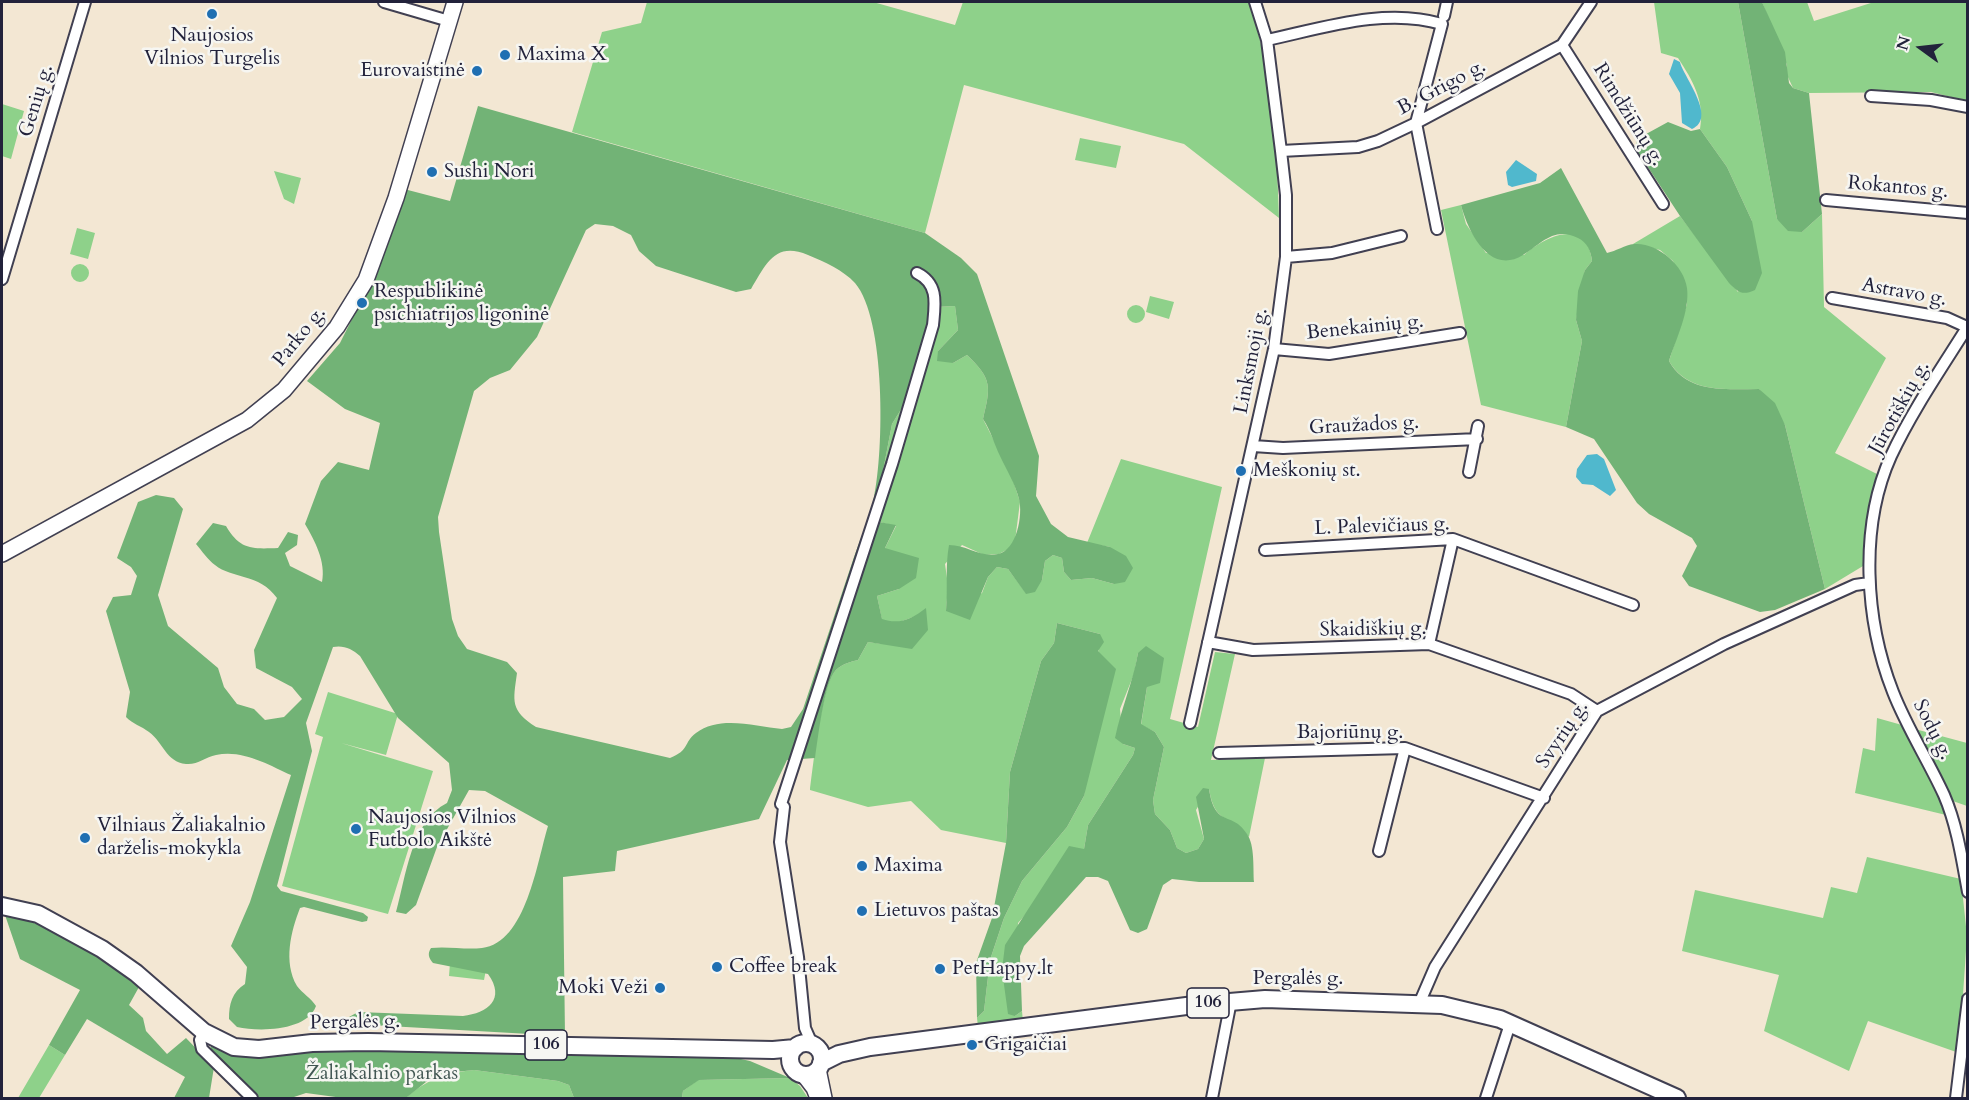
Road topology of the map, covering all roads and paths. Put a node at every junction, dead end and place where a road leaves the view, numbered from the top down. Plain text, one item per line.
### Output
1 (85, 2) edge
2 (384, 2) edge
3 (455, 2) edge
4 (1255, 2) edge
5 (1447, 2) edge
6 (1591, 2) edge
7 (1443, 20) junction
8 (449, 21) junction
9 (1267, 40) junction
10 (1562, 45) junction
11 (1871, 96) dead end
12 (1968, 107) edge
13 (1416, 123) junction
14 (1281, 151) junction
15 (1826, 200) dead end
16 (1664, 204) dead end
17 (1968, 213) edge
18 (1437, 229) dead end
19 (1401, 236) dead end
20 (1286, 257) junction
21 (918, 273) dead end
22 (2, 279) edge
23 (1832, 298) dead end
24 (1967, 327) edge
25 (1460, 333) dead end
26 (1274, 349) junction
27 (1478, 426) dead end
28 (1477, 439) junction
29 (1253, 446) junction
30 (1469, 472) dead end
31 (1453, 539) junction
32 (1265, 550) dead end
33 (2, 554) edge
34 (1869, 583) junction
35 (1633, 605) dead end
36 (1209, 642) junction
37 (1429, 644) junction
38 (1597, 711) junction
39 (1190, 723) dead end
40 (1404, 748) junction
41 (1220, 753) dead end
42 (1544, 798) junction
43 (1379, 851) dead end
44 (1968, 892) edge
45 (2, 906) edge
46 (1968, 999) edge
47 (1231, 1001) junction
48 (1419, 1004) junction
49 (1510, 1024) junction
50 (204, 1032) junction
51 (807, 1057) junction
52 (252, 1098) edge
53 (818, 1098) edge
54 (824, 1098) edge
55 (1212, 1098) edge
56 (1486, 1098) edge
57 (1677, 1098) edge
58 (1956, 1098) edge

1 - 22 street, Genių g.
2 - 8 street
3 - 8 main road, Parko g.
4 - 9 street, Linksmoji g.
5 - 7 street
6 - 10 street, B. Grigo g.
7 - 9 street
7 - 13 street
8 - 33 main road, Parko g.
9 - 14 street, Linksmoji g.
10 - 13 street, B. Grigo g.
10 - 16 street, Rimdžiūnų g.
11 - 12 street
13 - 14 street, B. Grigo g.
13 - 18 street
14 - 20 street, Linksmoji g.
15 - 17 street, Rokantos g.
19 - 20 street
20 - 26 street, Linksmoji g.
21 - 51 street
23 - 24 street, Astravo g.
24 - 34 street, Jūrotiškių g.
25 - 26 street, Benekainių g.
26 - 29 street, Linksmoji g.
27 - 28 street
28 - 29 street, Graužados g.
28 - 30 street
29 - 36 street, Linksmoji g.
31 - 32 street, L. Palevičiaus g.
31 - 35 street, L. Palevičiaus g.
31 - 37 street
34 - 38 street, Svyrių g.
34 - 44 street, Sodų g.
36 - 37 street, Skaidiškių g.
36 - 39 street, Linksmoji g.
37 - 38 street, Skaidiškių g.
38 - 42 street, Svyrių g.
40 - 41 street, Bajoriūnų g.
40 - 42 street, Bajoriūnų g.
40 - 43 street
42 - 48 street, Svyrių g.
45 - 50 main road, Pergalės g. / 106
46 - 58 street
47 - 48 main road, Pergalės g. / 106
47 - 51 main road, Pergalės g. / 106
47 - 55 street
48 - 49 main road, Pergalės g. / 106
49 - 56 street
49 - 57 main road, Pergalės g. / 106
50 - 51 main road, Pergalės g. / 106
50 - 52 street
51 - 53 main road
51 - 54 main road

